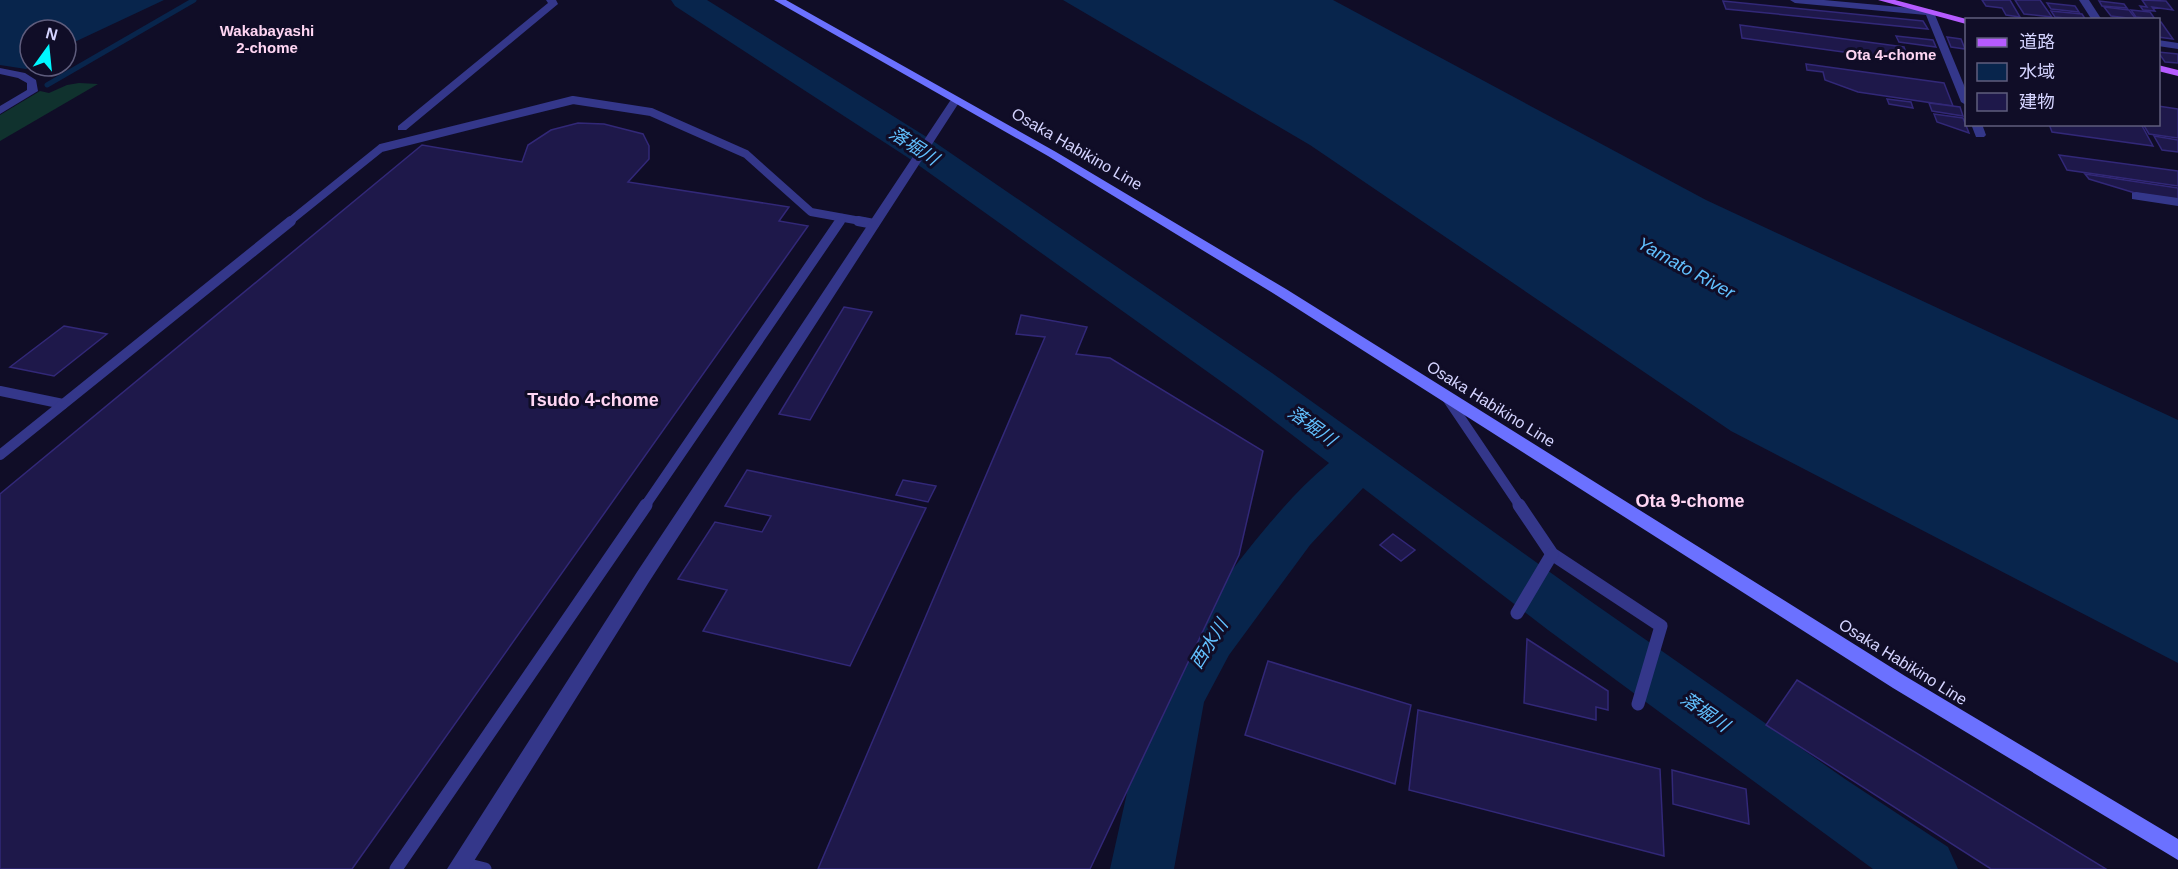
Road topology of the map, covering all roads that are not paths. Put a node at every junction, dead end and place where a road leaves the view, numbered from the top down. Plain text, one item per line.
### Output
1 (551, 0) edge
2 (779, 0) edge
3 (1795, 0) edge
4 (1883, 0) edge
5 (2084, 0) edge
6 (1930, 12) junction
7 (2096, 18) edge
8 (1965, 21) edge
9 (2160, 44) edge
10 (2178, 46) edge
11 (2160, 68) edge
12 (0, 71) edge
13 (2178, 73) edge
14 (1965, 100) edge
15 (955, 101) junction
16 (0, 111) edge
17 (402, 128) dead end
18 (2136, 196) dead end
19 (2178, 202) edge
20 (842, 218) junction
21 (873, 224) junction
22 (0, 391) edge
23 (1447, 398) junction
24 (63, 404) junction
25 (0, 455) edge
26 (1552, 554) junction
27 (1517, 613) dead end
28 (1638, 704) dead end
29 (2178, 850) edge
30 (459, 866) edge
31 (396, 869) edge
32 (485, 869) edge

1 - 17 street
2 - 15 main road, Osaka Habikino Line
3 - 6 street
4 - 6 main road
5 - 7 street
6 - 8 main road
6 - 14 street
9 - 10 street
11 - 13 main road
12 - 16 street
15 - 21 street
15 - 23 main road, Osaka Habikino Line
18 - 19 street
20 - 21 lane
20 - 24 lane
20 - 31 lane
21 - 30 street
22 - 24 lane
23 - 26 lane
23 - 29 main road, Osaka Habikino Line
24 - 25 lane
26 - 27 lane
26 - 28 lane
30 - 32 lane

